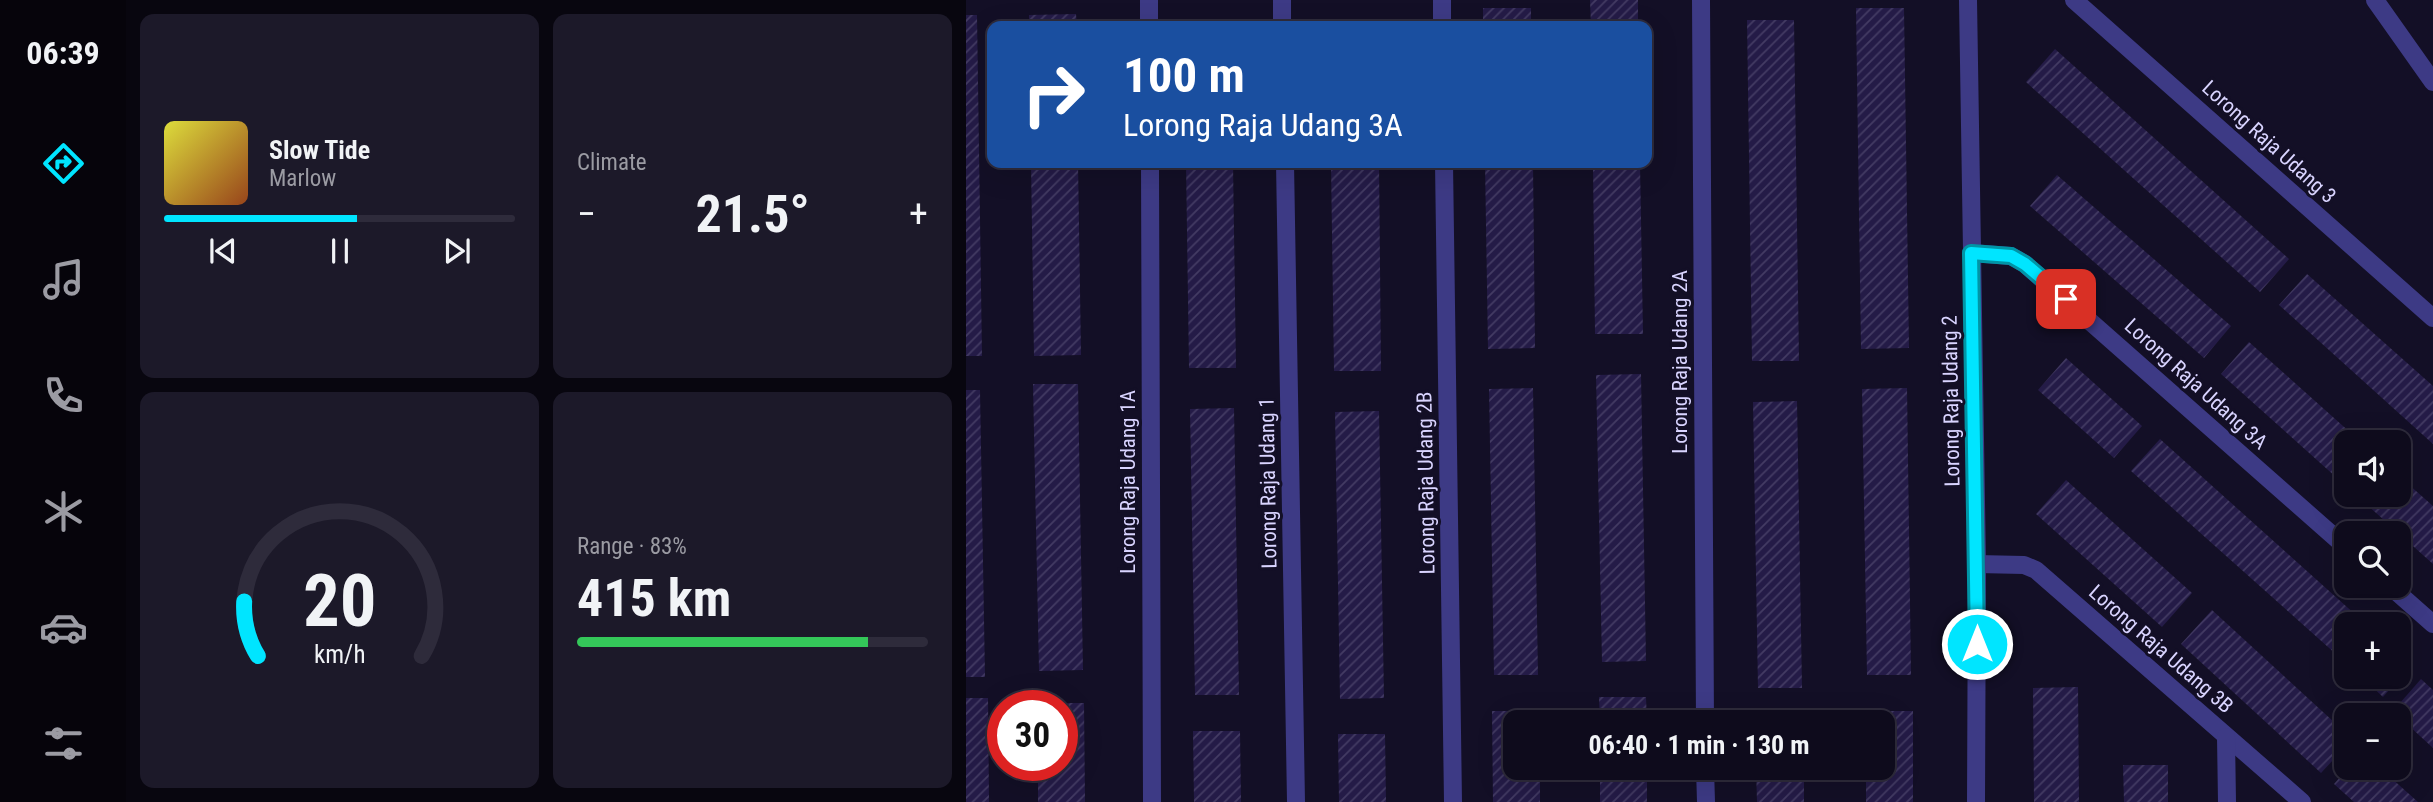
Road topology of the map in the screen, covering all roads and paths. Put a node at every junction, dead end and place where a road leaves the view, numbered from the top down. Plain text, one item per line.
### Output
1 (1149, 0) edge
2 (1282, 0) edge
3 (1442, 0) edge
4 (1701, 0) edge
5 (1968, 0) edge
6 (2074, 0) edge
7 (2375, 0) edge
8 (1149, 21) edge
9 (1282, 21) edge
10 (1442, 21) edge
11 (2433, 82) edge
12 (1150, 168) edge
13 (1285, 168) edge
14 (1444, 168) edge
15 (1971, 253) junction
16 (2433, 318) edge
17 (2334, 537) edge
18 (1977, 565) junction
19 (2404, 598) edge
20 (2433, 624) edge
21 (1705, 710) edge
22 (2226, 737) junction
23 (1705, 780) edge
24 (1152, 802) edge
25 (1296, 802) edge
26 (1453, 802) edge
27 (1706, 802) edge
28 (1976, 802) edge
29 (2227, 802) edge
30 (2302, 802) edge

1 - 8 street
2 - 9 street
3 - 10 street
4 - 21 street, Lorong Raja Udang 2A
5 - 15 street, Lorong Raja Udang 2
6 - 16 street, Lorong Raja Udang 3
7 - 11 street
12 - 24 street, Lorong Raja Udang 1A
13 - 25 street, Lorong Raja Udang 1
14 - 26 street, Lorong Raja Udang 2B
15 - 17 street, Lorong Raja Udang 3A
15 - 18 street, Lorong Raja Udang 2
18 - 22 street, Lorong Raja Udang 3B
18 - 28 street, Lorong Raja Udang 2
19 - 20 street
22 - 29 street
22 - 30 street, Lorong Raja Udang 3B
23 - 27 street

